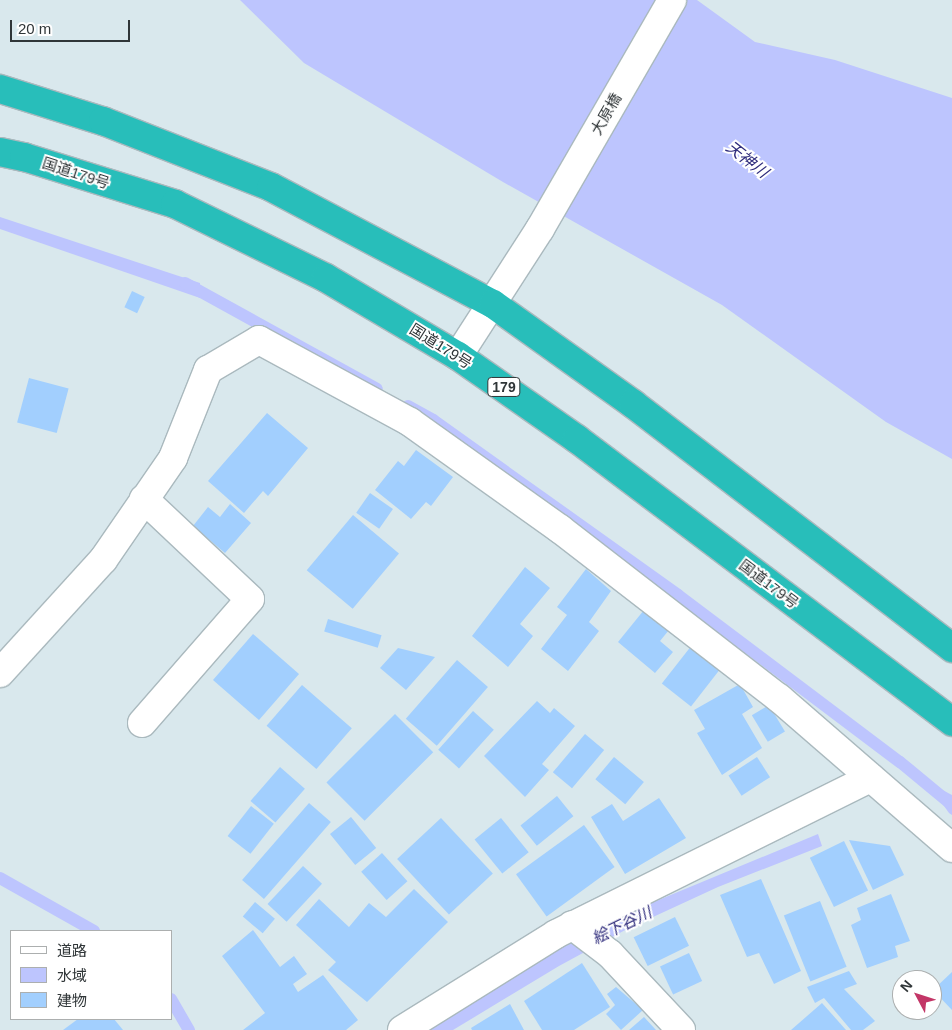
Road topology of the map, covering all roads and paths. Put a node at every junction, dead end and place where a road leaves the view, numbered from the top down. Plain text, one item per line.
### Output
1 (672, 0) edge
2 (0, 89) edge
3 (0, 152) edge
4 (493, 304) junction
5 (458, 356) junction
6 (144, 499) junction
7 (952, 648) edge
8 (0, 673) edge
9 (952, 722) edge
10 (142, 723) dead end
11 (870, 778) junction
12 (952, 848) edge
13 (572, 925) junction
14 (402, 1030) edge
15 (681, 1030) edge

1 - 4 street, 大原橋
2 - 4 highway
3 - 5 highway, 国道179号 / 179
4 - 5 street, 大原橋
4 - 7 highway
5 - 9 highway, 国道179号 / 179
6 - 8 street
6 - 10 street
6 - 11 street
11 - 12 street
11 - 13 street
13 - 14 street
13 - 15 street

